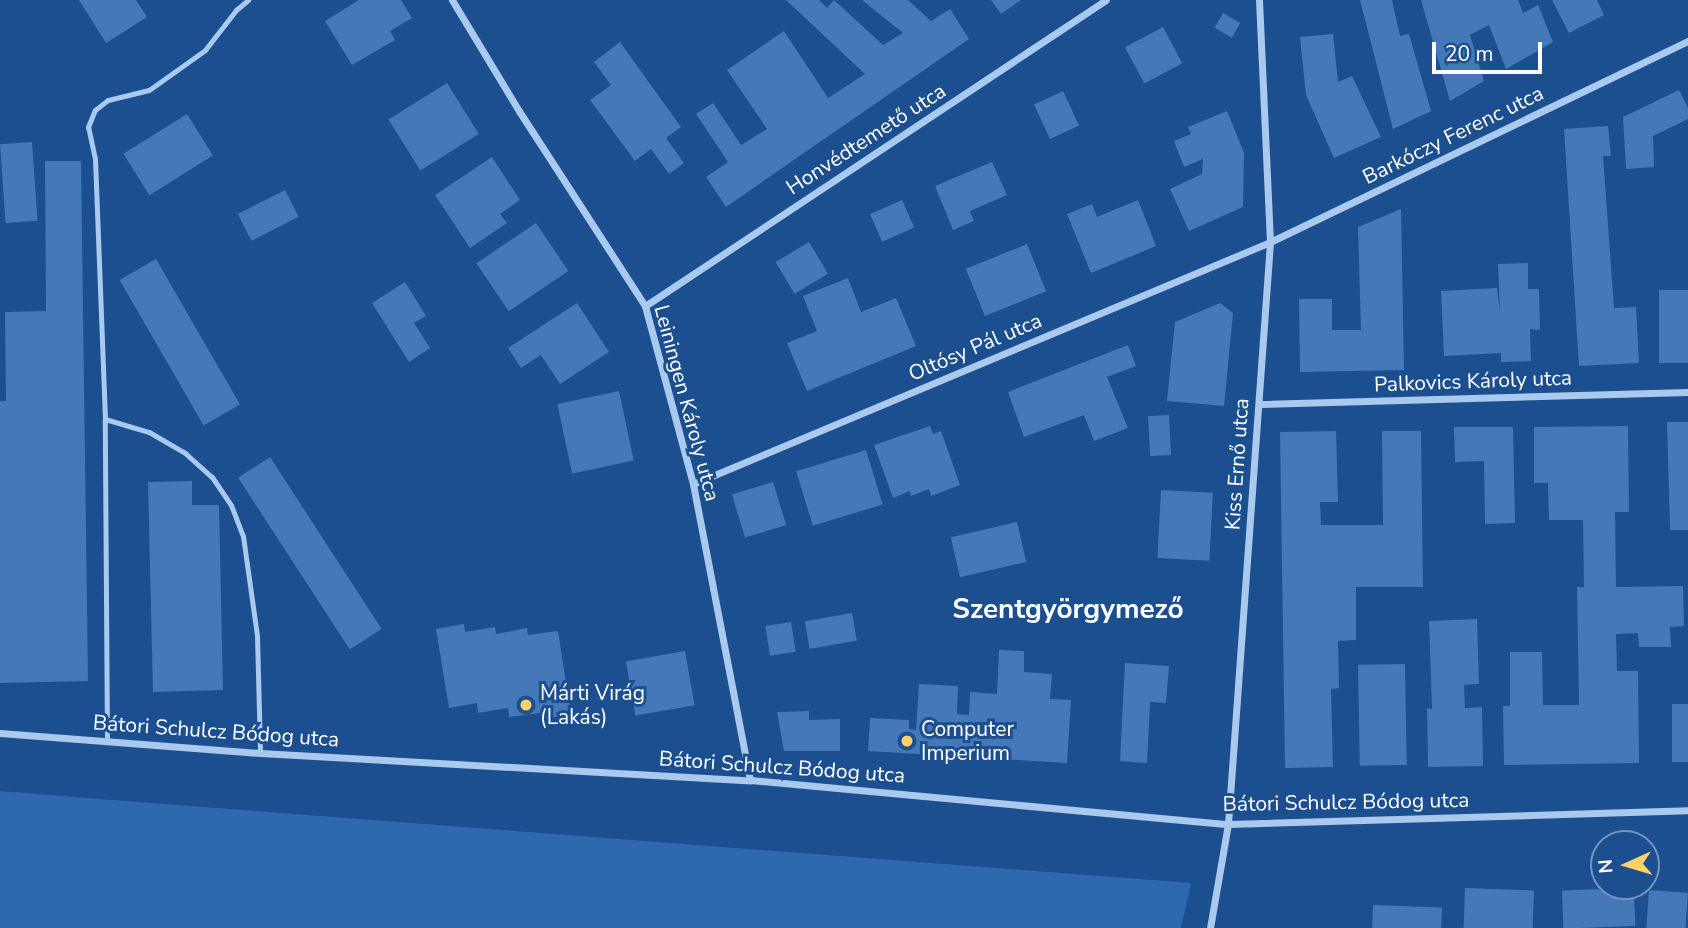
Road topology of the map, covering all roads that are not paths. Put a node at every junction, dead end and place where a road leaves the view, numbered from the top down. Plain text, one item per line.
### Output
1 (248, 0) edge
2 (452, 0) edge
3 (1106, 0) edge
4 (1259, 0) edge
5 (1688, 41) edge
6 (1270, 242) junction
7 (645, 306) junction
8 (1688, 392) edge
9 (1259, 404) junction
10 (105, 419) junction
11 (693, 484) junction
12 (0, 733) edge
13 (107, 741) junction
14 (260, 753) junction
15 (750, 780) junction
16 (1688, 810) edge
17 (1228, 824) junction
18 (1210, 928) edge

1 - 10 lane
2 - 7 street, Leiningen Károly utca
3 - 7 street, Honvédtemető utca
4 - 6 street, Kiss Ernő utca
5 - 6 street, Barkóczy Ferenc utca
6 - 9 street, Kiss Ernő utca
6 - 11 street, Oltósy Pál utca
7 - 11 street, Leiningen Károly utca
8 - 9 street, Palkovics Károly utca
9 - 17 street, Kiss Ernő utca
10 - 13 lane
10 - 14 lane
11 - 15 street, Leiningen Károly utca
12 - 13 street, Bátori Schulcz Bódog utca
13 - 14 street, Bátori Schulcz Bódog utca
14 - 15 street, Bátori Schulcz Bódog utca
15 - 17 street, Bátori Schulcz Bódog utca
16 - 17 street, Bátori Schulcz Bódog utca
17 - 18 street, Kiss Ernő utca

